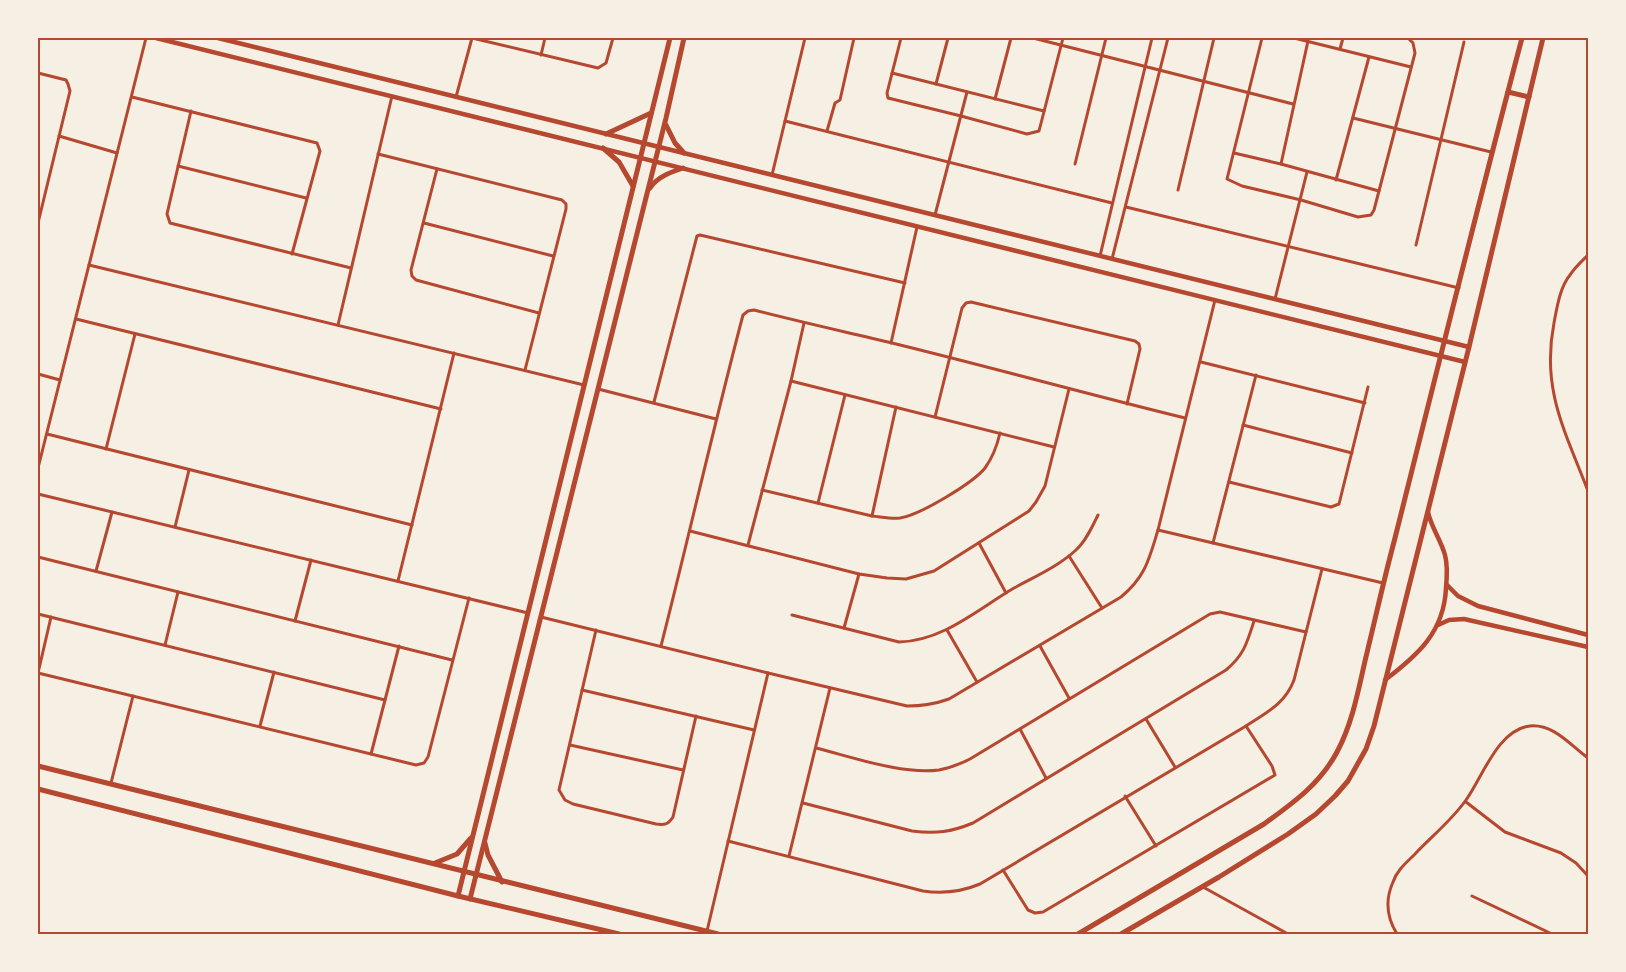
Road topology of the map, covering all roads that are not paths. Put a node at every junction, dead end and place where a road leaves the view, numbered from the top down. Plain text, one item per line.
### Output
1 (146, 38) edge
2 (156, 38) edge
3 (218, 38) edge
4 (472, 38) edge
5 (545, 38) edge
6 (613, 38) edge
7 (670, 38) edge
8 (684, 38) edge
9 (806, 38) edge
10 (854, 38) edge
11 (901, 38) edge
12 (948, 38) edge
13 (1011, 38) edge
14 (1033, 38) edge
15 (1063, 38) edge
16 (1106, 38) edge
17 (1152, 38) edge
18 (1168, 38) edge
19 (1214, 38) edge
20 (1262, 38) edge
21 (1294, 38) edge
22 (1343, 38) edge
23 (1408, 38) edge
24 (1522, 38) edge
25 (1543, 38) edge
26 (1308, 41) junction
27 (1464, 42) dead end
28 (1061, 45) junction
29 (1340, 49) junction
30 (289, 55) junction
31 (541, 55) junction
32 (1101, 55) junction
33 (1369, 57) junction
34 (1145, 66) junction
35 (1411, 67) junction
36 (287, 70) junction
37 (1160, 70) junction
38 (38, 73) edge
39 (892, 73) junction
40 (1203, 81) junction
41 (936, 84) junction
42 (967, 92) junction
43 (1508, 92) junction
44 (1248, 93) junction
45 (132, 96) junction
46 (392, 96) junction
47 (456, 96) junction
48 (1529, 97) junction
49 (995, 99) junction
50 (1293, 104) junction
51 (191, 111) junction
52 (1044, 111) junction
53 (651, 114) junction
54 (961, 116) junction
55 (666, 118) junction
56 (1353, 118) junction
57 (786, 121) junction
58 (1395, 128) junction
59 (827, 131) junction
60 (606, 134) junction
61 (59, 136) junction
62 (1441, 140) junction
63 (644, 143) junction
64 (659, 147) junction
65 (603, 148) junction
66 (1493, 152) junction
67 (117, 153) junction
68 (684, 153) junction
69 (1234, 153) junction
70 (378, 154) junction
71 (640, 157) junction
72 (656, 161) junction
73 (950, 162) junction
74 (1075, 164) dead end
75 (1281, 164) junction
76 (178, 166) junction
77 (683, 168) junction
78 (437, 169) junction
79 (1307, 172) junction
80 (772, 175) junction
81 (1336, 180) junction
82 (633, 186) junction
83 (1178, 190) dead end
84 (1379, 191) junction
85 (648, 192) junction
86 (306, 198) junction
87 (1301, 200) junction
88 (1112, 203) junction
89 (1126, 207) junction
90 (935, 215) junction
91 (38, 223) edge
92 (424, 223) junction
93 (917, 226) junction
94 (993, 230) junction
95 (990, 244) junction
96 (1416, 244) dead end
97 (1288, 246) junction
98 (292, 254) junction
99 (1588, 255) edge
100 (553, 256) junction
101 (1100, 256) junction
102 (1112, 259) junction
103 (89, 265) junction
104 (351, 268) junction
105 (905, 283) junction
106 (1458, 288) junction
107 (1275, 299) junction
108 (1215, 300) junction
109 (539, 313) junction
110 (76, 319) junction
111 (804, 323) junction
112 (338, 325) junction
113 (135, 334) junction
114 (1445, 341) junction
115 (891, 343) junction
116 (1469, 347) junction
117 (454, 353) junction
118 (1441, 356) junction
119 (949, 357) junction
120 (1201, 362) junction
121 (1465, 362) junction
122 (525, 370) junction
123 (38, 375) edge
124 (1256, 375) junction
125 (60, 381) junction
126 (791, 381) junction
127 (584, 385) junction
128 (1368, 387) dead end
129 (598, 389) junction
130 (1069, 389) junction
131 (845, 395) junction
132 (654, 402) junction
133 (1365, 403) junction
134 (1127, 404) junction
135 (896, 407) junction
136 (441, 409) junction
137 (935, 417) junction
138 (1185, 418) junction
139 (716, 419) junction
140 (1243, 425) junction
141 (1000, 433) junction
142 (47, 434) junction
143 (1054, 447) junction
144 (106, 449) junction
145 (1352, 453) junction
146 (38, 468) edge
147 (189, 470) junction
148 (1229, 482) junction
149 (762, 490) junction
150 (1588, 491) edge
151 (38, 494) edge
152 (818, 503) junction
153 (112, 512) junction
154 (1428, 512) junction
155 (1098, 515) dead end
156 (872, 516) junction
157 (412, 525) junction
158 (175, 527) junction
159 (1158, 530) junction
160 (690, 531) junction
161 (978, 543) junction
162 (1213, 543) junction
163 (748, 545) junction
164 (1069, 556) junction
165 (38, 557) edge
166 (311, 560) junction
167 (1322, 569) junction
168 (96, 572) junction
169 (859, 574) junction
170 (398, 581) junction
171 (1383, 583) junction
172 (1447, 585) junction
173 (178, 592) junction
174 (1006, 593) junction
175 (469, 598) junction
176 (1101, 608) junction
177 (528, 612) junction
178 (38, 614) edge
179 (792, 615) dead end
180 (541, 616) junction
181 (51, 617) junction
182 (1254, 620) junction
183 (295, 621) junction
184 (1438, 625) junction
185 (844, 628) junction
186 (596, 630) junction
187 (947, 630) junction
188 (1306, 632) junction
189 (1588, 635) edge
190 (165, 645) junction
191 (399, 646) junction
192 (661, 646) junction
193 (1040, 646) junction
194 (1588, 647) edge
195 (452, 660) junction
196 (274, 672) junction
197 (38, 673) edge
198 (768, 673) junction
199 (1385, 680) junction
200 (977, 682) junction
201 (830, 688) junction
202 (582, 690) junction
203 (133, 696) junction
204 (1069, 698) junction
205 (385, 700) junction
206 (696, 717) junction
207 (1146, 719) junction
208 (1245, 726) junction
209 (260, 727) junction
210 (1020, 729) junction
211 (754, 730) junction
212 (570, 745) junction
213 (816, 748) junction
214 (371, 754) junction
215 (1588, 758) edge
216 (38, 766) edge
217 (1175, 767) junction
218 (683, 770) junction
219 (1046, 778) junction
220 (111, 783) junction
221 (38, 789) edge
222 (1125, 796) junction
223 (1465, 801) junction
224 (803, 803) junction
225 (473, 834) junction
226 (484, 841) junction
227 (728, 841) junction
228 (1156, 846) junction
229 (789, 856) junction
230 (432, 864) junction
231 (1004, 870) junction
232 (464, 872) junction
233 (476, 875) junction
234 (1588, 876) edge
235 (502, 882) junction
236 (1203, 887) junction
237 (458, 896) junction
238 (1472, 896) dead end
239 (470, 898) junction
240 (706, 932) junction
241 (619, 934) edge
242 (718, 934) edge
243 (1078, 934) edge
244 (1121, 934) edge
245 (1288, 934) edge
246 (1397, 934) edge
247 (1550, 934) edge

1 - 45 street
2 - 36 main road
3 - 30 main road
4 - 31 street
4 - 47 street
5 - 31 street
6 - 31 street
7 - 53 main road
8 - 55 main road
9 - 57 street
10 - 59 street
11 - 39 street
12 - 41 street
13 - 49 street
14 - 28 street
15 - 28 street
16 - 32 street
17 - 34 street
18 - 37 street
19 - 40 street
20 - 44 street
21 - 26 street
22 - 29 street
23 - 35 street
24 - 43 main road
25 - 48 main road
26 - 29 street
26 - 50 street
27 - 62 street
28 - 32 street
28 - 52 street
29 - 33 street
30 - 36 main road
30 - 47 main road
32 - 34 street
32 - 74 street
33 - 35 street
33 - 56 street
34 - 37 street
34 - 88 street
35 - 58 street
36 - 46 main road
37 - 40 street
37 - 89 street
38 - 61 street
39 - 41 street
39 - 54 street
40 - 44 street
40 - 83 street
41 - 42 street
42 - 49 street
42 - 54 street
43 - 48 main road
43 - 66 main road
44 - 50 street
44 - 69 street
45 - 51 street
45 - 67 street
46 - 65 main road
46 - 70 street
47 - 60 main road
48 - 116 main road
49 - 52 street
50 - 75 street
51 - 76 street
51 - 86 street
52 - 54 street
53 - 60 main road
53 - 63 main road
54 - 73 street
55 - 64 main road
55 - 68 main road
56 - 58 street
56 - 81 street
57 - 59 street
57 - 80 street
58 - 62 street
58 - 84 street
59 - 73 street
60 - 63 main road
61 - 67 street
61 - 91 street
62 - 66 street
62 - 96 street
63 - 64 main road
63 - 71 main road
64 - 68 main road
64 - 72 main road
65 - 71 main road
65 - 82 main road
66 - 106 main road
67 - 103 street
68 - 80 main road
69 - 75 street
69 - 87 street
70 - 78 street
70 - 104 street
71 - 72 main road
71 - 82 main road
72 - 77 main road
72 - 85 main road
73 - 88 street
73 - 90 street
75 - 79 street
76 - 86 street
76 - 98 street
77 - 85 main road
77 - 93 main road
78 - 92 street
78 - 100 street
79 - 81 street
79 - 87 street
80 - 90 main road
81 - 84 street
82 - 127 main road
84 - 87 street
85 - 129 main road
86 - 98 street
87 - 97 street
88 - 101 street
89 - 97 street
89 - 102 street
90 - 94 main road
92 - 100 street
92 - 109 street
93 - 95 main road
93 - 105 street
94 - 95 main road
94 - 101 main road
95 - 108 main road
97 - 106 street
97 - 107 street
98 - 104 street
99 - 150 street
100 - 109 street
101 - 102 main road
102 - 107 main road
103 - 110 street
103 - 112 street
104 - 112 street
105 - 115 street
105 - 132 street
106 - 114 main road
107 - 114 main road
108 - 118 main road
108 - 120 street
109 - 122 street
110 - 113 street
110 - 125 street
111 - 115 street
111 - 126 street
111 - 139 street
112 - 117 street
113 - 136 street
113 - 144 street
114 - 116 main road
114 - 118 main road
115 - 119 street
116 - 121 main road
117 - 122 street
117 - 136 street
118 - 121 main road
118 - 171 main road
119 - 130 street
119 - 134 street
119 - 137 street
120 - 124 street
120 - 138 street
121 - 154 main road
122 - 127 street
123 - 125 street
124 - 133 street
124 - 140 street
125 - 142 street
126 - 131 street
126 - 149 street
127 - 177 main road
128 - 133 street
129 - 132 street
129 - 180 main road
130 - 134 street
130 - 143 street
131 - 135 street
131 - 152 street
132 - 139 street
133 - 145 street
134 - 138 street
135 - 137 street
135 - 156 street
136 - 157 street
137 - 141 street
138 - 159 street
139 - 160 street
140 - 145 street
140 - 148 street
141 - 143 street
141 - 156 street
142 - 144 street
142 - 146 street
143 - 161 street
144 - 147 street
145 - 148 street
147 - 157 street
147 - 158 street
148 - 162 street
149 - 152 street
149 - 163 street
151 - 153 street
152 - 156 street
153 - 158 street
153 - 168 street
154 - 172 main road
154 - 199 main road
155 - 164 street
157 - 170 street
158 - 166 street
159 - 162 street
159 - 176 street
160 - 163 street
160 - 192 street
161 - 169 street
161 - 174 street
162 - 167 street
163 - 169 street
164 - 174 street
164 - 176 street
165 - 168 street
166 - 170 street
166 - 183 street
167 - 171 street
167 - 188 street
168 - 173 street
169 - 185 street
170 - 175 street
171 - 243 main road
172 - 184 main road
172 - 189 main road
173 - 183 street
173 - 190 street
174 - 187 street
175 - 177 street
175 - 195 street
176 - 193 street
177 - 225 main road
178 - 181 street
179 - 185 street
180 - 186 street
180 - 226 main road
181 - 190 street
181 - 197 street
182 - 188 street
182 - 204 street
182 - 207 street
183 - 191 street
184 - 194 main road
184 - 199 main road
185 - 187 street
186 - 192 street
186 - 202 street
187 - 200 street
188 - 208 street
190 - 196 street
191 - 195 street
191 - 205 street
192 - 198 street
193 - 200 street
193 - 204 street
195 - 214 street
196 - 205 street
196 - 209 street
197 - 203 street
198 - 201 street
198 - 211 street
199 - 236 main road
200 - 201 street
201 - 213 street
202 - 206 street
202 - 212 street
203 - 209 street
203 - 220 street
204 - 210 street
205 - 214 street
206 - 211 street
206 - 218 street
207 - 217 street
207 - 219 street
208 - 217 street
208 - 228 street
209 - 214 street
210 - 213 street
210 - 219 street
211 - 227 street
212 - 218 street
212 - 218 street
213 - 224 street
215 - 223 street
216 - 220 main road
217 - 222 street
219 - 224 street
220 - 230 main road
221 - 237 main road
222 - 228 street
222 - 231 street
223 - 234 street
223 - 246 street
224 - 229 street
225 - 230 main road
225 - 232 main road
226 - 233 main road
226 - 235 main road
227 - 229 street
227 - 240 street
228 - 231 street
229 - 231 street
230 - 232 main road
232 - 233 main road
232 - 237 main road
233 - 235 main road
233 - 239 main road
235 - 240 main road
236 - 244 main road
236 - 245 street
237 - 239 main road
238 - 247 street
239 - 241 main road
240 - 242 main road

